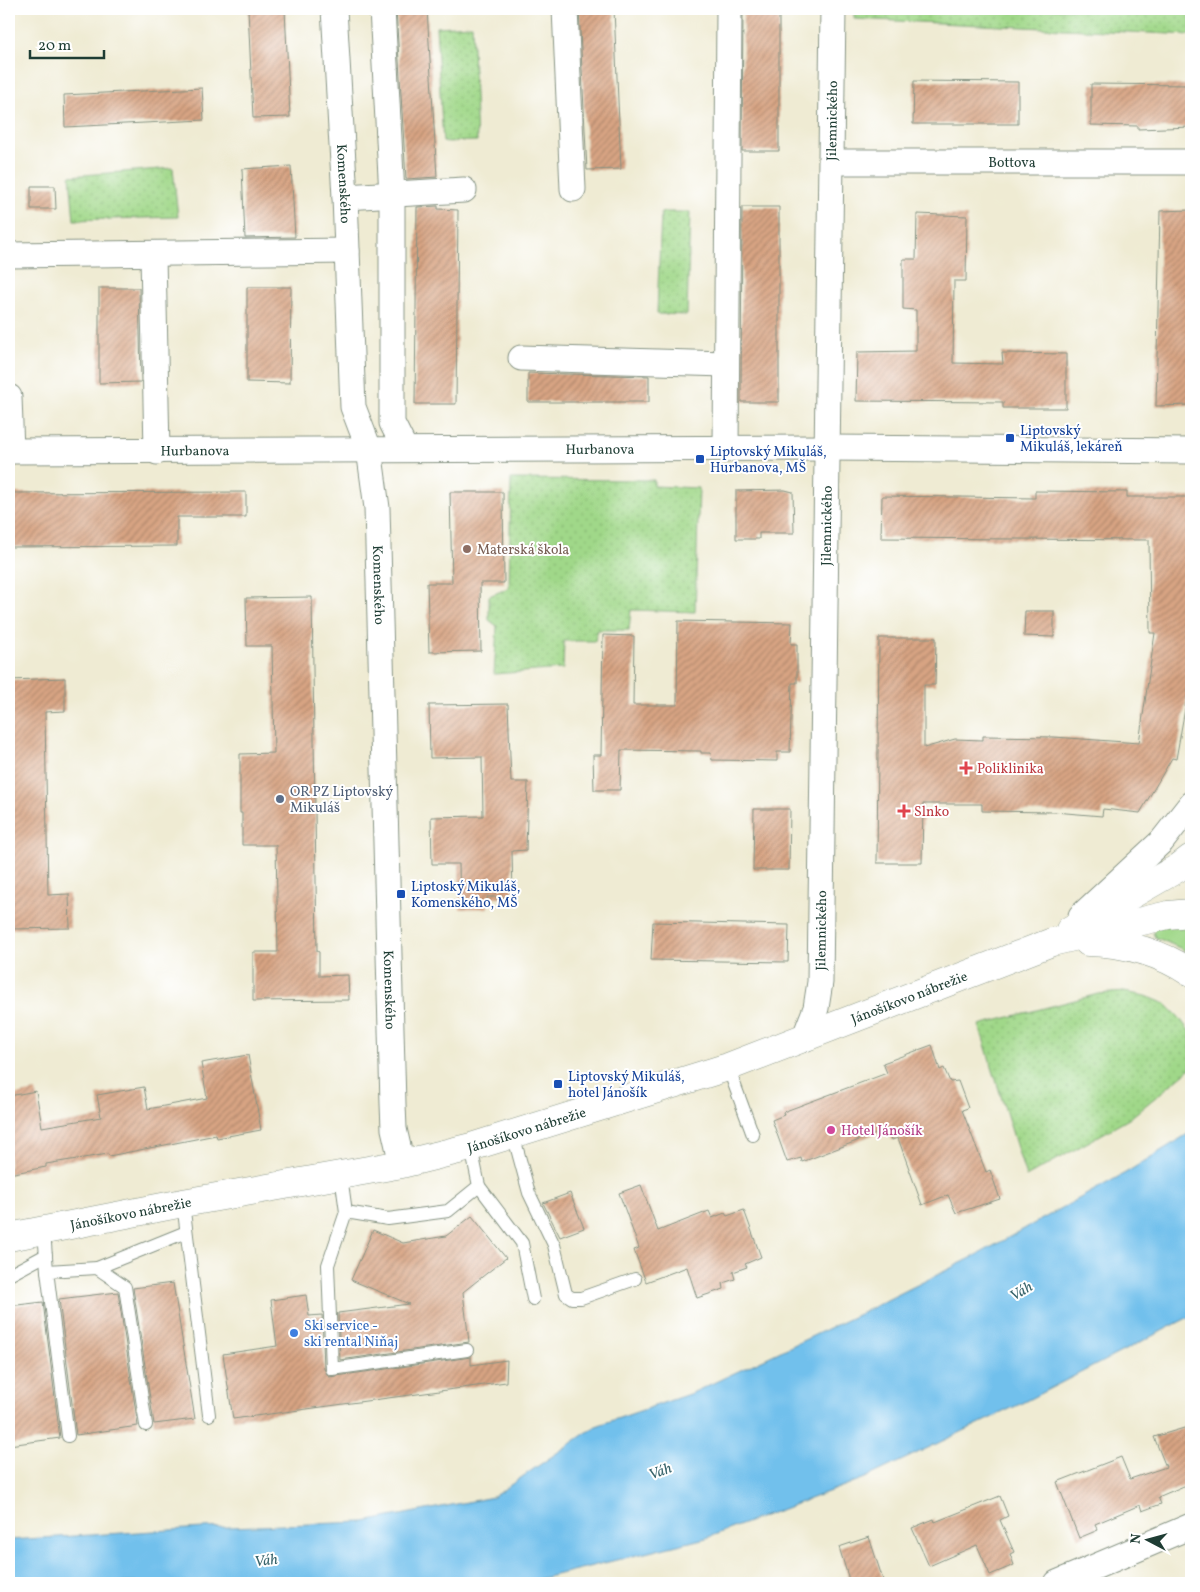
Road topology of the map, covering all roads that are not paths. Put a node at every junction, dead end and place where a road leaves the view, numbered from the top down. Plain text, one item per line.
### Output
1 (334, 9) edge
2 (382, 9) edge
3 (565, 9) edge
4 (729, 9) edge
5 (833, 9) edge
6 (832, 162) junction
7 (1191, 162) edge
8 (573, 189) dead end
9 (464, 190) dead end
10 (392, 195) junction
11 (345, 198) junction
12 (347, 251) junction
13 (9, 255) edge
14 (153, 255) junction
15 (521, 358) dead end
16 (726, 364) junction
17 (9, 398) edge
18 (829, 448) junction
19 (369, 449) junction
20 (405, 449) junction
21 (726, 450) junction
22 (10, 451) edge
23 (1191, 451) edge
24 (157, 452) junction
25 (1191, 804) edge
26 (1191, 858) edge
27 (1191, 913) edge
28 (1052, 942) junction
29 (1191, 973) edge
30 (804, 1039) junction
31 (728, 1067) junction
32 (512, 1134) junction
33 (753, 1135) dead end
34 (471, 1147) junction
35 (402, 1164) junction
36 (341, 1176) junction
37 (479, 1186) junction
38 (183, 1203) junction
39 (346, 1212) junction
40 (186, 1232) junction
41 (9, 1237) edge
42 (45, 1242) junction
43 (97, 1268) junction
44 (47, 1271) junction
45 (9, 1275) edge
46 (635, 1279) dead end
47 (533, 1299) dead end
48 (467, 1350) dead end
49 (209, 1414) dead end
50 (146, 1425) dead end
51 (68, 1436) dead end
52 (1191, 1526) edge
53 (1057, 1583) edge

1 - 11 street, Komenského
2 - 10 street
3 - 8 street
4 - 16 street
5 - 6 street, Jilemnického
6 - 7 street, Bottova
6 - 18 street, Jilemnického
9 - 10 street
10 - 11 street
10 - 20 street
11 - 12 street, Komenského
12 - 14 street
12 - 19 street, Komenského
13 - 14 street
14 - 24 street
15 - 16 street
16 - 21 street
17 - 22 street
18 - 21 street, Hurbanova
18 - 23 street, Hurbanova
18 - 30 street, Jilemnického
19 - 20 street, Hurbanova
19 - 24 street, Hurbanova
19 - 35 street, Komenského
20 - 21 street, Hurbanova
22 - 24 street, Hurbanova
25 - 28 street
26 - 28 main road, Jánošíkovo nábrežie
27 - 28 main road, Jánošíkovo nábrežie
28 - 29 main road
28 - 30 main road, Jánošíkovo nábrežie
30 - 31 main road, Jánošíkovo nábrežie
31 - 32 main road, Jánošíkovo nábrežie
31 - 33 lane
32 - 34 main road, Jánošíkovo nábrežie
32 - 46 lane
34 - 35 main road, Jánošíkovo nábrežie
34 - 37 lane
35 - 36 main road, Jánošíkovo nábrežie
36 - 38 main road, Jánošíkovo nábrežie
36 - 39 lane
37 - 39 lane
37 - 47 lane
38 - 40 lane
38 - 42 main road, Jánošíkovo nábrežie
39 - 48 lane
40 - 43 lane
40 - 49 lane
41 - 42 main road, Jánošíkovo nábrežie
42 - 44 lane
42 - 45 lane
43 - 44 lane
43 - 50 lane
44 - 51 lane
52 - 53 street

